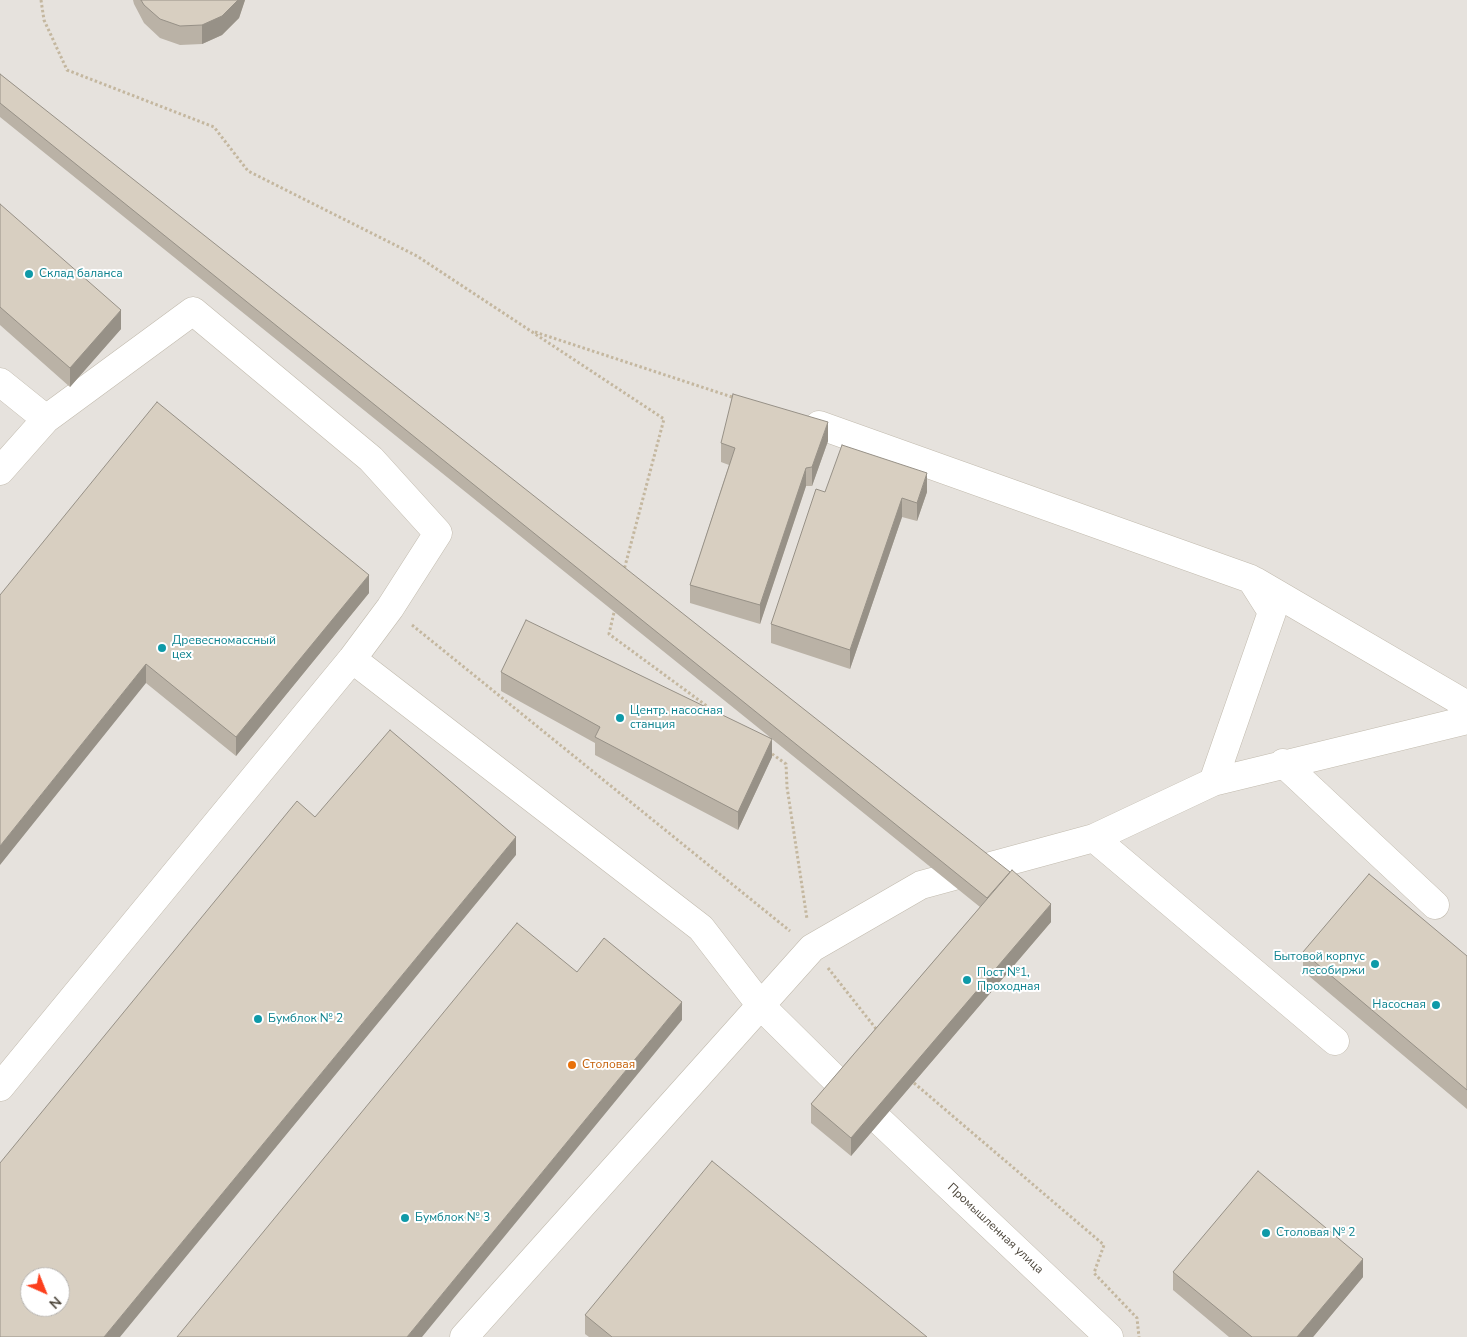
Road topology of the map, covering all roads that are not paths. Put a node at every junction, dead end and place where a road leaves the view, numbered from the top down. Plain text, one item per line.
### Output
1 (0, 382) edge
2 (46, 419) junction
3 (819, 425) edge
4 (0, 471) edge
5 (1252, 579) junction
6 (352, 659) junction
7 (1467, 705) edge
8 (1467, 720) edge
9 (1284, 764) junction
10 (1213, 782) junction
11 (1094, 838) junction
12 (1435, 905) dead end
13 (762, 1007) junction
14 (1335, 1041) dead end
15 (0, 1087) edge
16 (843, 1087) edge
17 (881, 1122) edge
18 (464, 1337) edge
19 (1109, 1337) edge

1 - 2 lane
2 - 4 lane
2 - 6 lane
3 - 5 lane
5 - 7 lane
5 - 10 lane
6 - 13 lane
6 - 15 lane
8 - 9 lane
9 - 10 lane
9 - 12 lane
10 - 11 lane
11 - 13 lane
11 - 14 lane
13 - 16 lane
13 - 18 lane
17 - 19 lane, Промышленная улица

